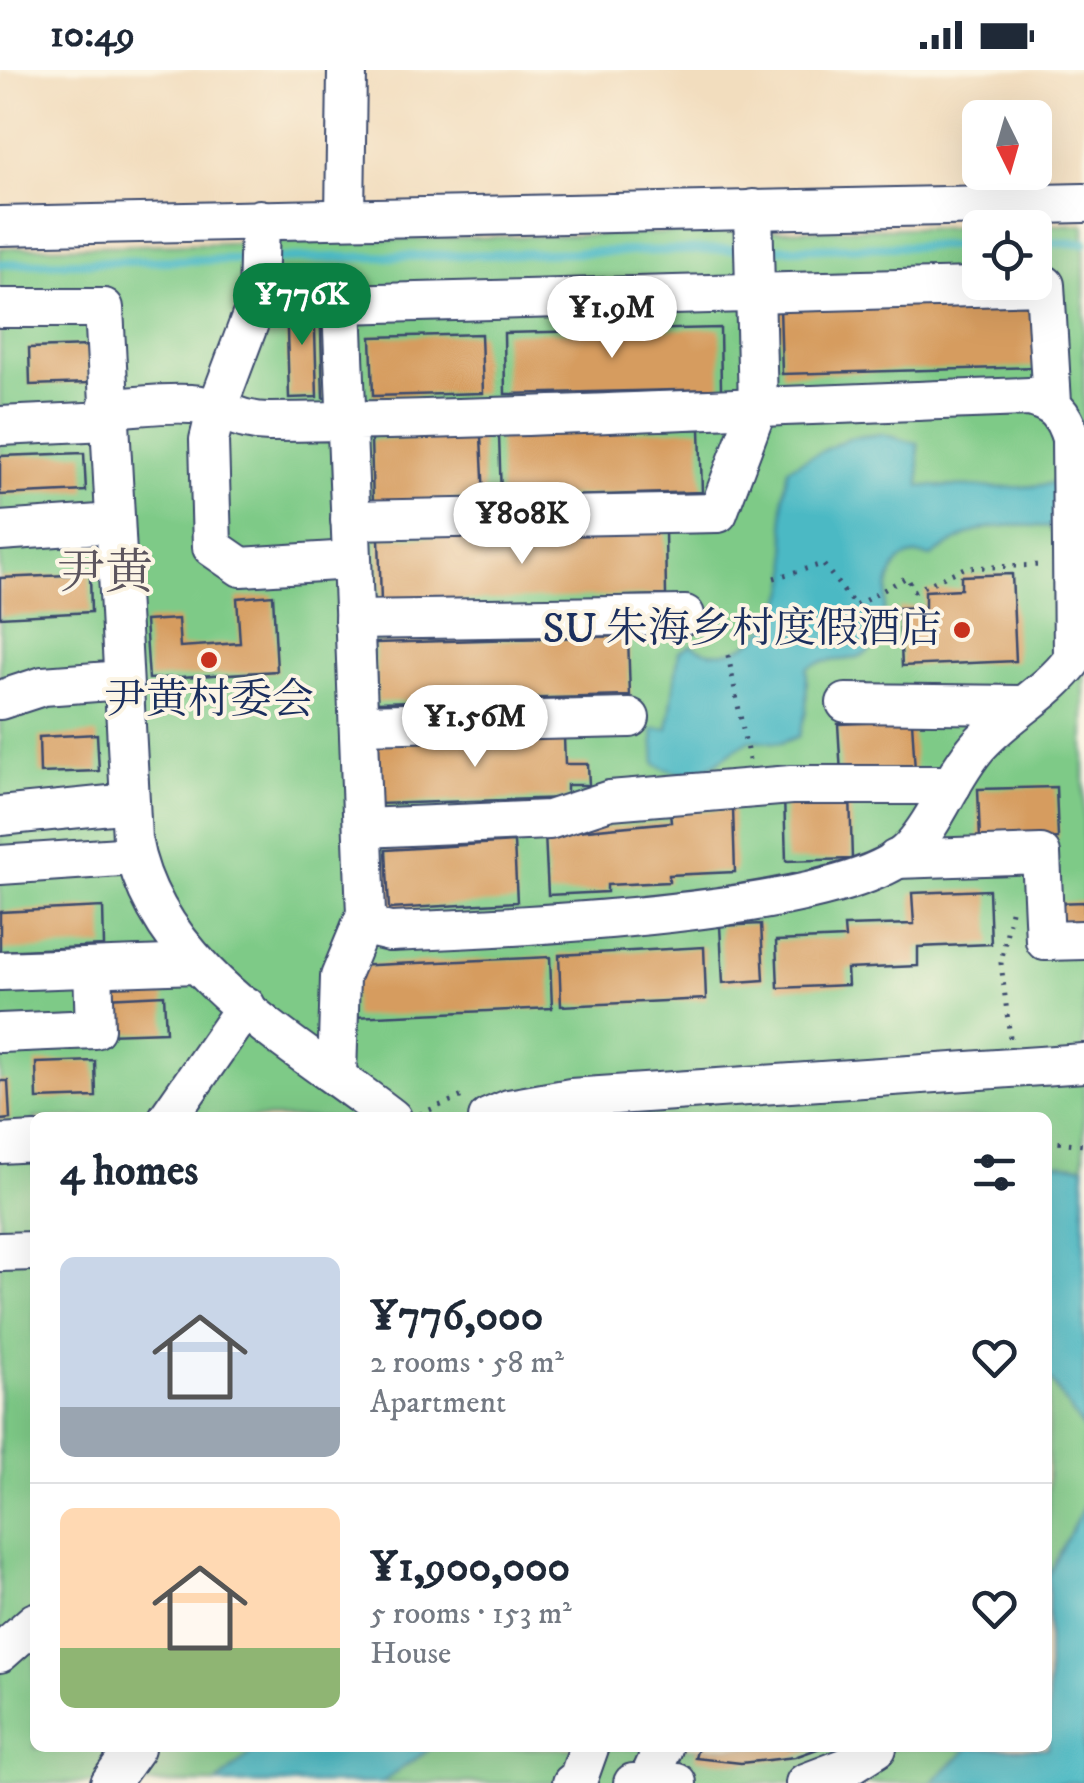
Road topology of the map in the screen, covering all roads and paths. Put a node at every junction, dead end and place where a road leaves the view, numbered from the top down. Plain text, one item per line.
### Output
1 (348, 70) edge
2 (1084, 204) edge
3 (344, 217) junction
4 (0, 226) edge
5 (260, 245) junction
6 (754, 250) junction
7 (0, 308) edge
8 (1052, 403) junction
9 (758, 406) junction
10 (216, 411) junction
11 (108, 415) junction
12 (345, 420) junction
13 (0, 426) edge
14 (350, 520) junction
15 (114, 523) junction
16 (0, 531) edge
17 (351, 560) junction
18 (1072, 564) junction
19 (774, 578) dead end
20 (685, 615) dead end
21 (354, 620) junction
22 (728, 655) dead end
23 (123, 680) junction
24 (0, 700) edge
25 (846, 703) dead end
26 (1022, 704) junction
27 (630, 718) dead end
28 (358, 724) junction
29 (952, 785) junction
30 (756, 790) junction
31 (130, 803) junction
32 (0, 816) edge
33 (363, 828) junction
34 (1021, 854) junction
35 (135, 856) junction
36 (896, 859) junction
37 (0, 866) edge
38 (366, 914) junction
39 (1084, 940) edge
40 (196, 964) junction
41 (93, 968) junction
42 (0, 970) edge
43 (246, 1006) junction
44 (0, 1033) edge
45 (1084, 1064) edge
46 (1012, 1069) junction
47 (337, 1075) junction
48 (172, 1112) edge
49 (384, 1112) edge
50 (502, 1112) edge
51 (1052, 1141) edge
52 (30, 1142) edge
53 (0, 1144) edge
54 (1084, 1145) edge
55 (30, 1251) edge
56 (0, 1252) edge
57 (30, 1626) edge
58 (0, 1653) edge
59 (588, 1752) edge
60 (871, 1752) edge
61 (572, 1783) edge
62 (805, 1783) edge

1 - 3 street
2 - 6 street
3 - 5 street
3 - 6 street
4 - 5 street
5 - 10 street
6 - 8 street
6 - 9 street
6 - 12 street
7 - 11 street
8 - 9 street
8 - 18 street
9 - 12 street
9 - 14 street
10 - 11 street
10 - 12 street
10 - 17 street
11 - 13 street
11 - 15 street
12 - 14 street
14 - 17 street
15 - 16 street
15 - 23 street
17 - 21 street
18 - 19 path
18 - 26 street
20 - 21 street
21 - 28 street
22 - 30 path
23 - 24 street
23 - 31 street
25 - 26 street
26 - 29 street
27 - 28 street
28 - 33 street
29 - 30 street
29 - 36 street
30 - 33 street
31 - 32 street
31 - 35 street
33 - 38 street
34 - 36 street
34 - 39 street
34 - 46 path
35 - 37 street
35 - 40 street
36 - 38 street
38 - 47 street
40 - 41 street
40 - 43 street
41 - 42 street
41 - 44 street
43 - 47 street
43 - 48 street
45 - 46 street
46 - 50 street
47 - 49 street
51 - 54 path
52 - 53 street
55 - 56 street
57 - 58 street
59 - 61 street
60 - 62 street

